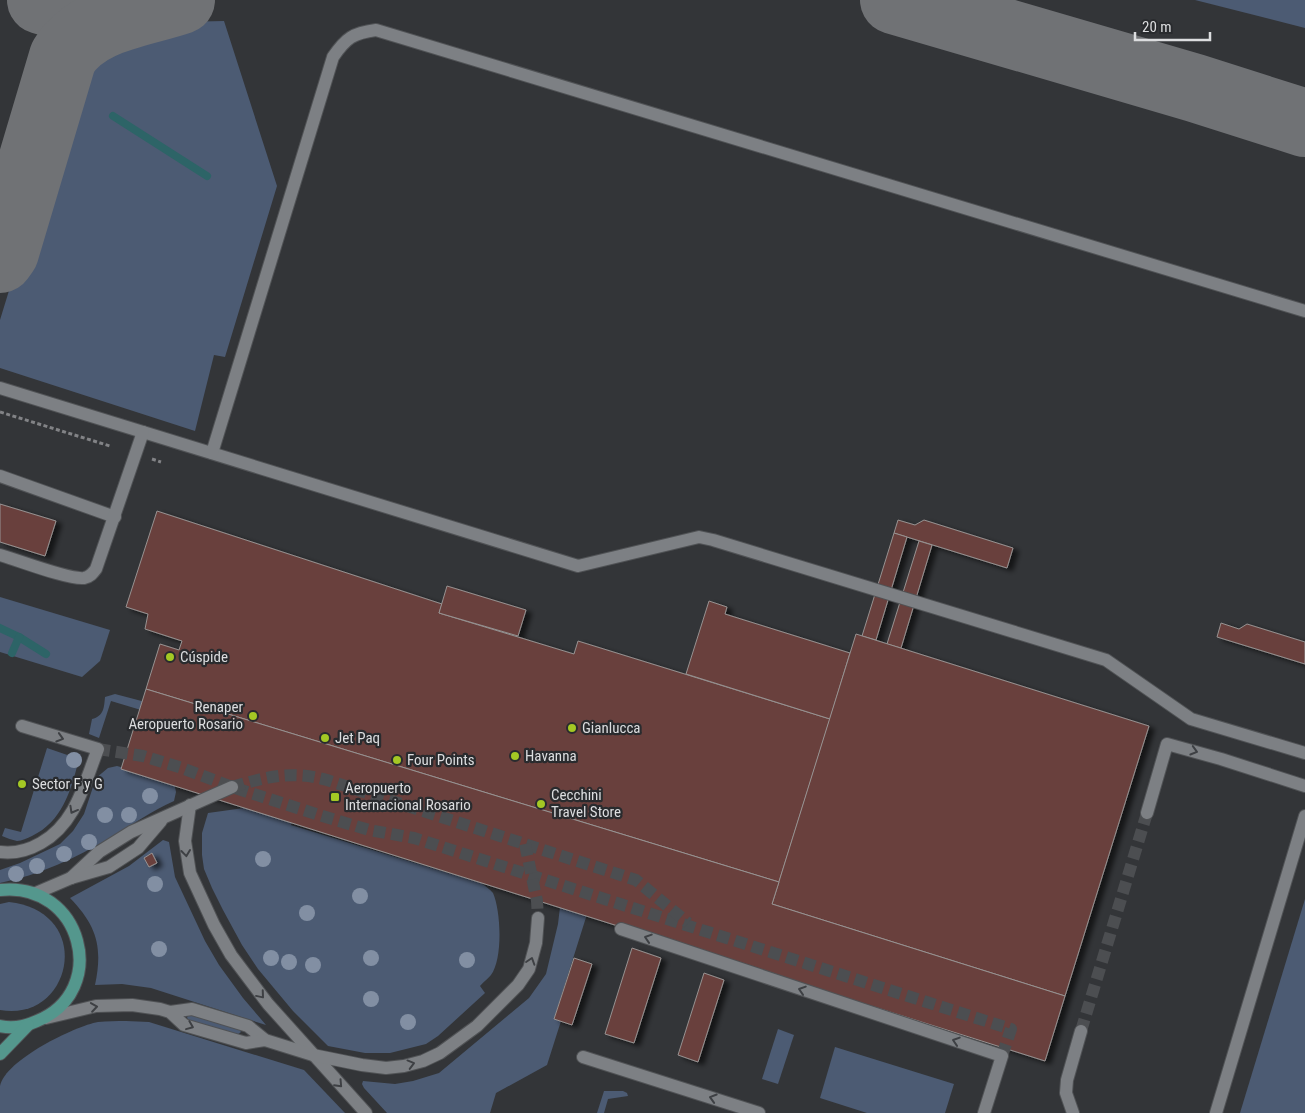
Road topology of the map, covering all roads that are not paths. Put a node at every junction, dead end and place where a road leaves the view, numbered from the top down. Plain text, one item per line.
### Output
1 (1305, 311) edge
2 (0, 388) edge
3 (143, 432) junction
4 (212, 453) junction
5 (0, 476) edge
6 (115, 517) junction
7 (0, 555) edge
8 (22, 726) dead end
9 (1305, 753) edge
10 (1305, 786) edge
11 (232, 787) tunnel mouth
12 (190, 805) junction
13 (1147, 813) tunnel mouth
14 (1305, 816) edge
15 (165, 818) junction
16 (0, 852) edge
17 (71, 878) junction
18 (0, 890) edge
19 (36, 893) junction
20 (538, 918) tunnel mouth
21 (621, 929) dead end
22 (170, 1012) junction
23 (46, 1018) junction
24 (28, 1025) junction
25 (0, 1026) edge
26 (1081, 1031) tunnel mouth
27 (265, 1040) junction
28 (0, 1054) edge
29 (313, 1054) junction
30 (583, 1057) dead end
31 (366, 1113) edge
32 (760, 1113) edge
33 (984, 1113) edge
34 (1072, 1113) edge
35 (1216, 1113) edge

1 - 4 lane
2 - 3 lane
3 - 4 lane
3 - 6 lane
4 - 9 lane
5 - 6 lane
6 - 7 lane
8 -> 16 lane
13 -> 10 lane
11 - 12 lane
12 - 15 lane
12 -> 29 lane
14 - 35 lane
15 - 17 lane
15 - 17 lane
17 - 19 lane
18 - 19 main road
19 - 23 main road
29 -> 20 lane
33 -> 21 lane
23 -> 22 lane
22 - 27 lane
22 -> 27 lane
23 - 24 main road
24 - 25 main road
24 - 28 main road
26 - 34 lane
27 - 29 lane
29 -> 31 lane
32 -> 30 lane

